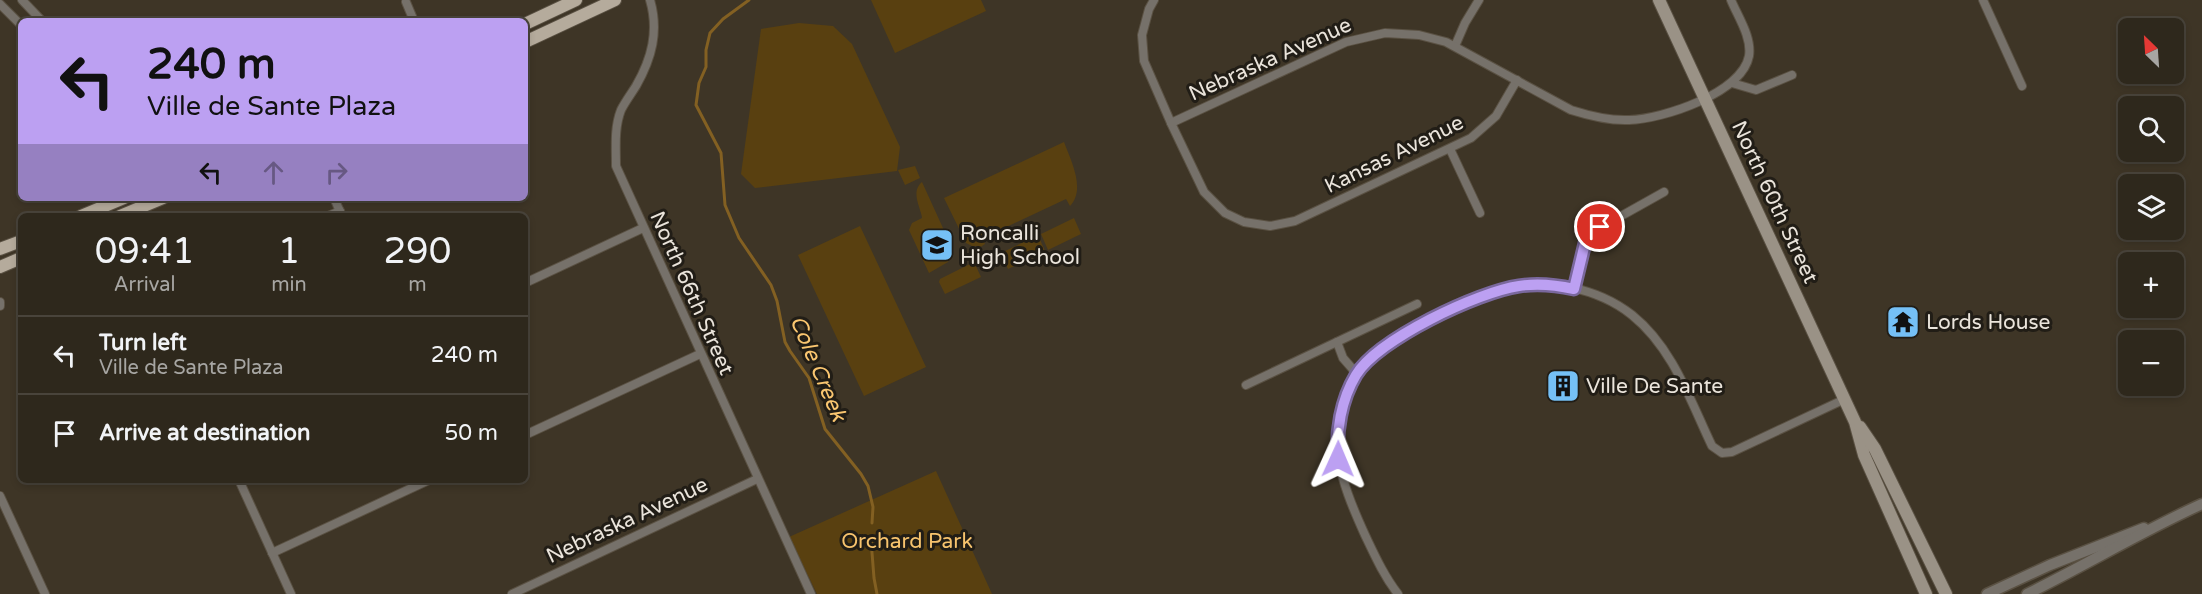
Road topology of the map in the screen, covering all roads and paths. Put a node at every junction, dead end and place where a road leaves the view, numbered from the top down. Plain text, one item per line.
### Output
1 (22, 0) edge
2 (576, 0) edge
3 (615, 0) edge
4 (650, 0) edge
5 (1154, 0) edge
6 (1479, 0) edge
7 (1659, 0) edge
8 (1731, 0) edge
9 (1983, 0) edge
10 (406, 2) dead end
11 (0, 4) edge
12 (39, 18) edge
13 (413, 18) edge
14 (18, 22) edge
15 (528, 23) edge
16 (528, 41) edge
17 (1455, 46) junction
18 (1792, 75) dead end
19 (1517, 80) junction
20 (1732, 83) junction
21 (2022, 86) dead end
22 (1704, 98) junction
23 (1171, 123) junction
24 (1450, 149) junction
25 (1664, 192) dead end
26 (115, 201) edge
27 (138, 203) edge
28 (88, 213) edge
29 (125, 213) edge
30 (1480, 213) dead end
31 (643, 228) junction
32 (18, 242) edge
33 (0, 249) edge
34 (18, 259) edge
35 (0, 267) edge
36 (528, 282) edge
37 (1574, 289) junction
38 (1417, 304) dead end
39 (1337, 342) junction
40 (700, 354) junction
41 (1357, 374) junction
42 (1246, 385) dead end
43 (1845, 399) junction
44 (1856, 422) junction
45 (528, 434) edge
46 (757, 479) junction
47 (240, 483) edge
48 (423, 483) edge
49 (0, 496) edge
50 (2202, 504) edge
51 (2159, 524) junction
52 (272, 553) junction
53 (45, 594) edge
54 (291, 594) edge
55 (512, 594) edge
56 (811, 594) edge
57 (1398, 594) edge
58 (1926, 594) edge
59 (1946, 594) edge
60 (1987, 594) edge
61 (2027, 594) edge

1 - 12 street
2 - 15 main road
3 - 16 main road
4 - 31 street, North 66th Street
5 - 23 street
6 - 17 street
7 - 22 main road, North 60th Street
8 - 20 street
9 - 21 street
10 - 13 street
11 - 14 street
17 - 19 street, Nebraska Avenue
17 - 23 street, Nebraska Avenue
18 - 20 street
19 - 22 street
19 - 24 street, Kansas Avenue
20 - 22 street
22 - 43 main road, North 60th Street
23 - 24 street, Kansas Avenue
24 - 30 street
25 - 37 street
26 - 28 main road
27 - 29 main road
31 - 36 street
31 - 40 street, North 66th Street
32 - 33 main road
34 - 35 main road
37 - 41 street
37 - 43 street
38 - 39 street
39 - 41 street
39 - 42 street
40 - 45 street
40 - 46 street, North 66th Street
41 - 57 street
43 - 44 main road, North 60th Street
44 - 58 main road, North 60th Street
44 - 59 main road, North 60th Street
46 - 55 street, Nebraska Avenue
46 - 56 street, North 66th Street
47 - 52 street
48 - 52 street
49 - 53 street
50 - 51 street
51 - 60 street
51 - 61 street
52 - 54 street

